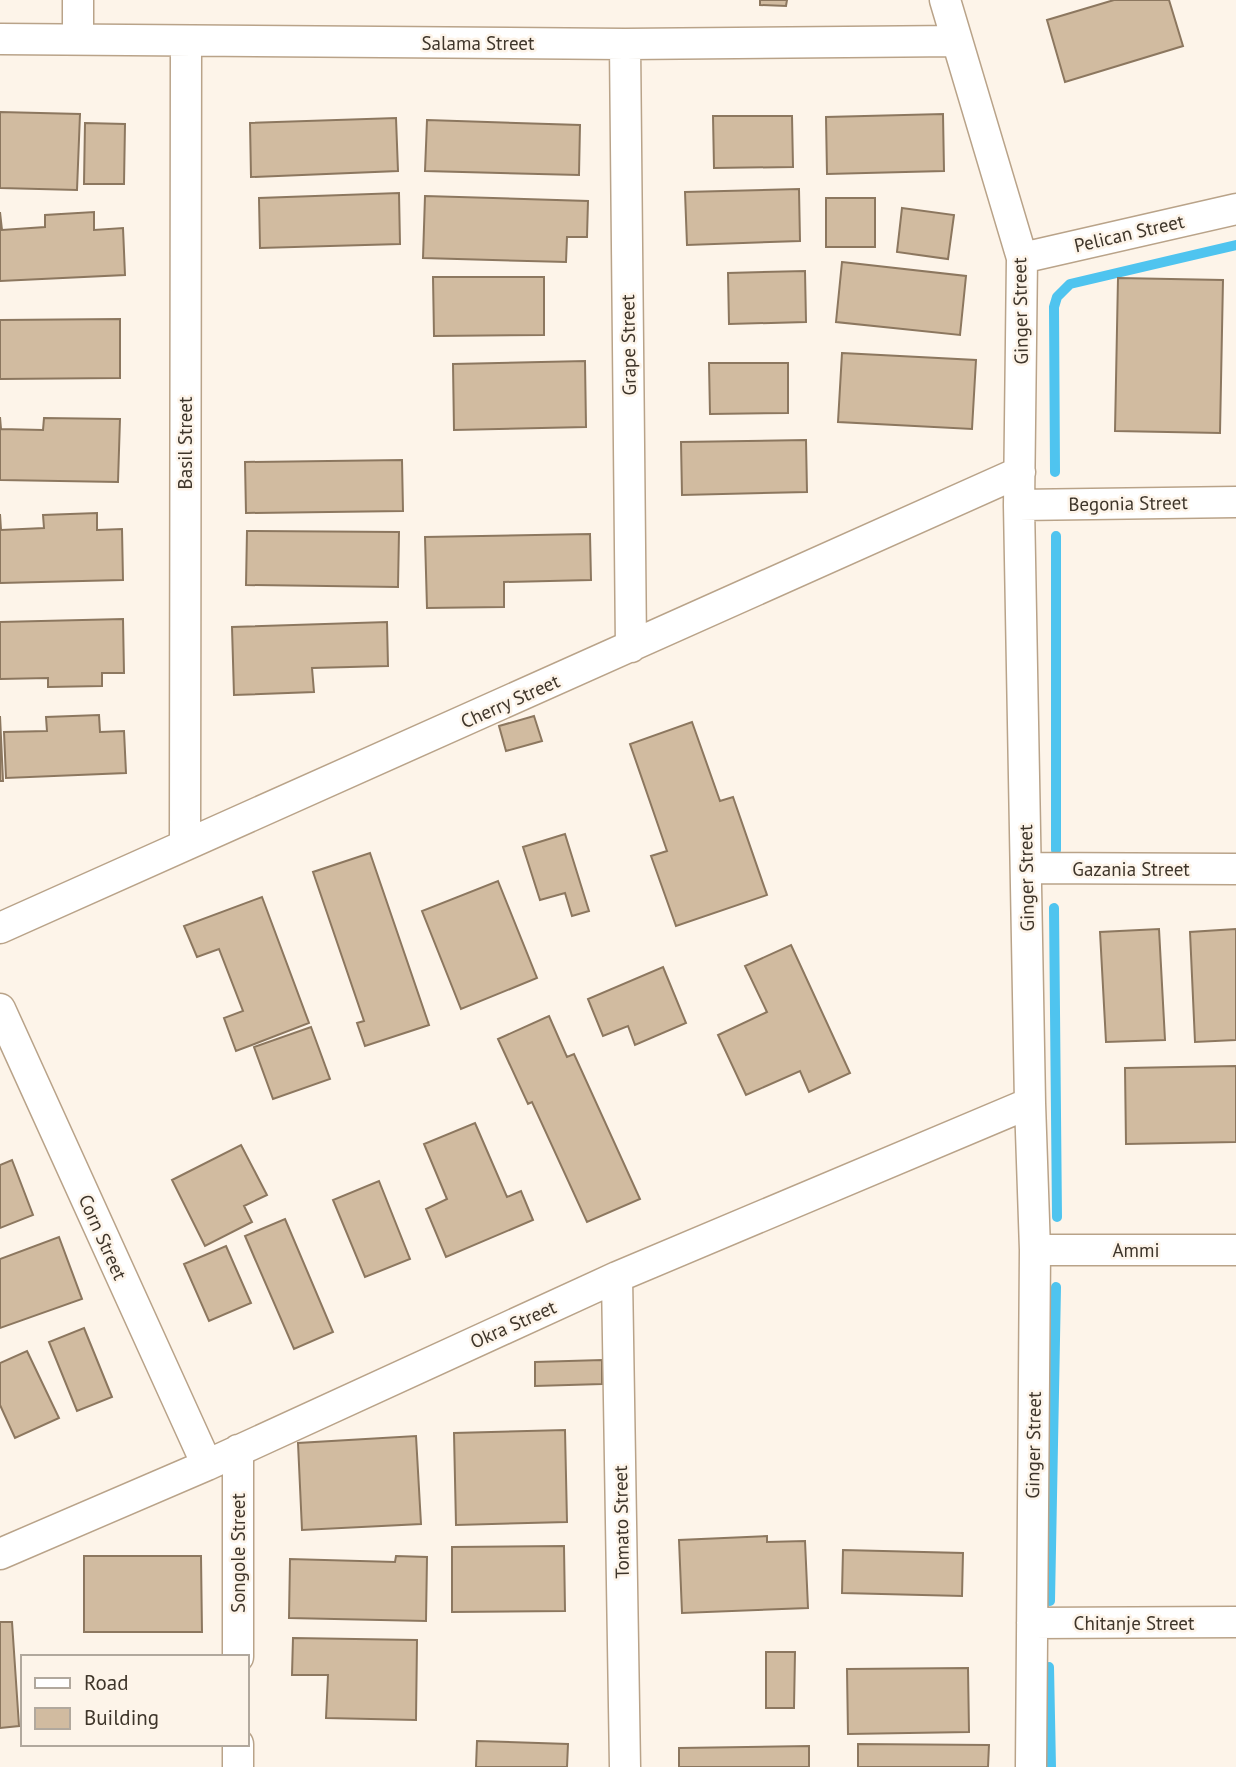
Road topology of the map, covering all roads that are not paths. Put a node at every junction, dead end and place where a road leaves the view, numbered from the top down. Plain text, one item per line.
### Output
1 (78, 0) edge
2 (945, 0) edge
3 (0, 39) edge
4 (78, 39) junction
5 (186, 41) junction
6 (957, 41) junction
7 (625, 44) junction
8 (1236, 209) edge
9 (1022, 258) junction
10 (1020, 472) junction
11 (1236, 502) edge
12 (1019, 505) junction
13 (631, 647) junction
14 (185, 845) junction
15 (1026, 868) junction
16 (1236, 869) edge
17 (0, 928) edge
18 (0, 1009) edge
19 (1030, 1103) junction
20 (1035, 1250) junction
21 (1236, 1250) edge
22 (617, 1277) junction
23 (238, 1450) junction
24 (206, 1465) junction
25 (0, 1554) edge
26 (1236, 1622) edge
27 (1032, 1623) junction
28 (238, 1655) edge
29 (238, 1746) edge
30 (238, 1767) edge
31 (625, 1767) edge
32 (1031, 1767) edge

1 - 4 street
2 - 6 street, Ginger Street
3 - 4 street, Salama Street
4 - 5 street, Salama Street
5 - 7 street, Salama Street
5 - 14 street, Basil Street
6 - 7 street, Salama Street
6 - 9 street, Ginger Street
7 - 13 street, Grape Street
8 - 9 street, Pelican Street
9 - 10 street, Ginger Street
10 - 12 street, Ginger Street
10 - 13 street, Cherry Street
11 - 12 street, Begonia Street
12 - 15 street, Ginger Street
13 - 14 street, Cherry Street
14 - 17 street, Cherry Street
15 - 16 street, Gazania Street
15 - 19 street, Ginger Street
18 - 24 street, Corn Street
19 - 20 street, Ginger Street
19 - 22 street, Okra Street
20 - 21 street, Ammi
20 - 27 street, Ginger Street
22 - 23 street, Okra Street
22 - 31 street, Tomato Street
23 - 24 street, Okra Street
23 - 28 street, Songole Street
24 - 25 street, Okra Street
26 - 27 street, Chitanje Street
27 - 32 street, Ginger Street
29 - 30 street

